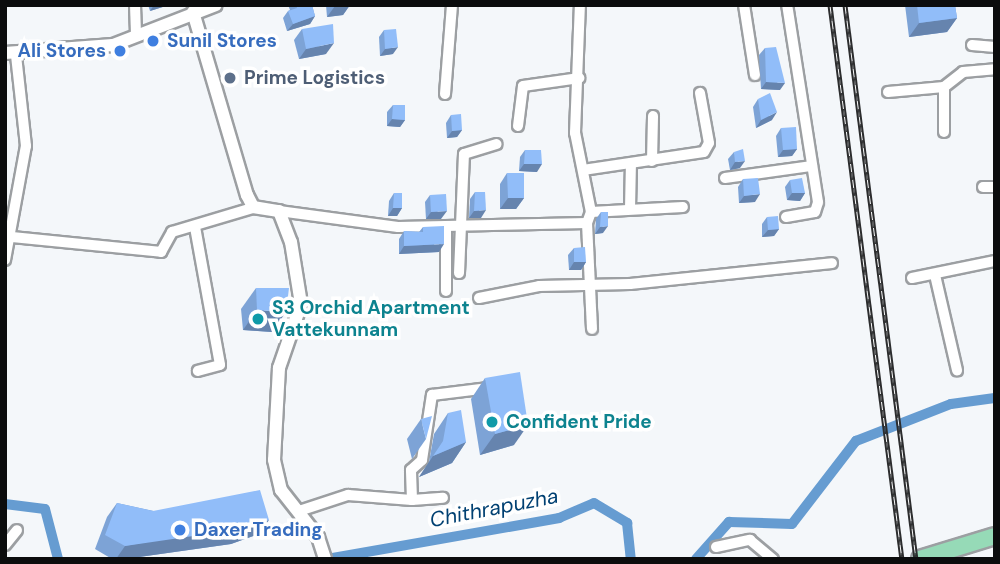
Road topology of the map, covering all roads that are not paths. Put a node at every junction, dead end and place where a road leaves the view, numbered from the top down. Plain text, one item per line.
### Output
1 (135, 5) edge
2 (216, 5) edge
3 (452, 5) edge
4 (580, 5) edge
5 (744, 5) edge
6 (787, 5) edge
7 (193, 12) junction
8 (136, 36) junction
9 (972, 45) dead end
10 (995, 47) edge
11 (11, 54) edge
12 (995, 69) edge
13 (755, 75) dead end
14 (579, 78) junction
15 (944, 87) junction
16 (888, 92) dead end
17 (699, 93) dead end
18 (445, 94) dead end
19 (653, 116) dead end
20 (518, 126) dead end
21 (944, 132) dead end
22 (496, 144) dead end
23 (652, 160) junction
24 (631, 163) junction
25 (812, 166) junction
26 (583, 170) junction
27 (725, 178) dead end
28 (982, 187) dead end
29 (995, 187) edge
30 (9, 203) edge
31 (683, 207) dead end
32 (257, 208) junction
33 (630, 209) junction
34 (279, 211) junction
35 (591, 212) junction
36 (786, 217) dead end
37 (587, 223) junction
38 (446, 226) junction
39 (461, 226) junction
40 (195, 227) junction
41 (12, 237) junction
42 (5, 260) edge
43 (995, 261) edge
44 (832, 263) dead end
45 (459, 274) dead end
46 (935, 275) junction
47 (912, 278) dead end
48 (590, 286) junction
49 (446, 291) dead end
50 (480, 298) dead end
51 (592, 329) dead end
52 (957, 370) dead end
53 (198, 371) dead end
54 (509, 384) edge
55 (443, 498) dead end
56 (412, 500) junction
57 (299, 511) junction
58 (17, 530) dead end
59 (995, 536) edge
60 (5, 545) edge
61 (716, 547) dead end
62 (325, 559) edge
63 (773, 559) edge
64 (920, 559) edge

1 - 8 street
2 - 7 street
3 - 18 street
4 - 14 street
5 - 13 street
6 - 25 street
7 - 8 street
7 - 32 street
8 - 11 street
9 - 10 street
11 - 30 street
12 - 15 street
14 - 20 street
14 - 26 street
15 - 16 street
15 - 21 street
17 - 23 street
19 - 23 street
22 - 39 street
23 - 24 street
24 - 26 street
24 - 33 street
25 - 27 street
25 - 36 street
26 - 35 street
28 - 29 street
30 - 41 street
31 - 33 street
32 - 34 street
32 - 40 street
33 - 35 street
34 - 38 street
34 - 57 street
35 - 37 street
37 - 39 street
37 - 48 street
38 - 39 street
38 - 49 street
39 - 45 street
40 - 41 street
40 - 53 street
41 - 42 street
43 - 46 street
44 - 48 street
46 - 47 street
46 - 52 street
48 - 50 street
48 - 51 street
54 - 56 street
55 - 56 street
56 - 57 street
57 - 62 street
58 - 60 street
59 - 64 highway
61 - 63 street

